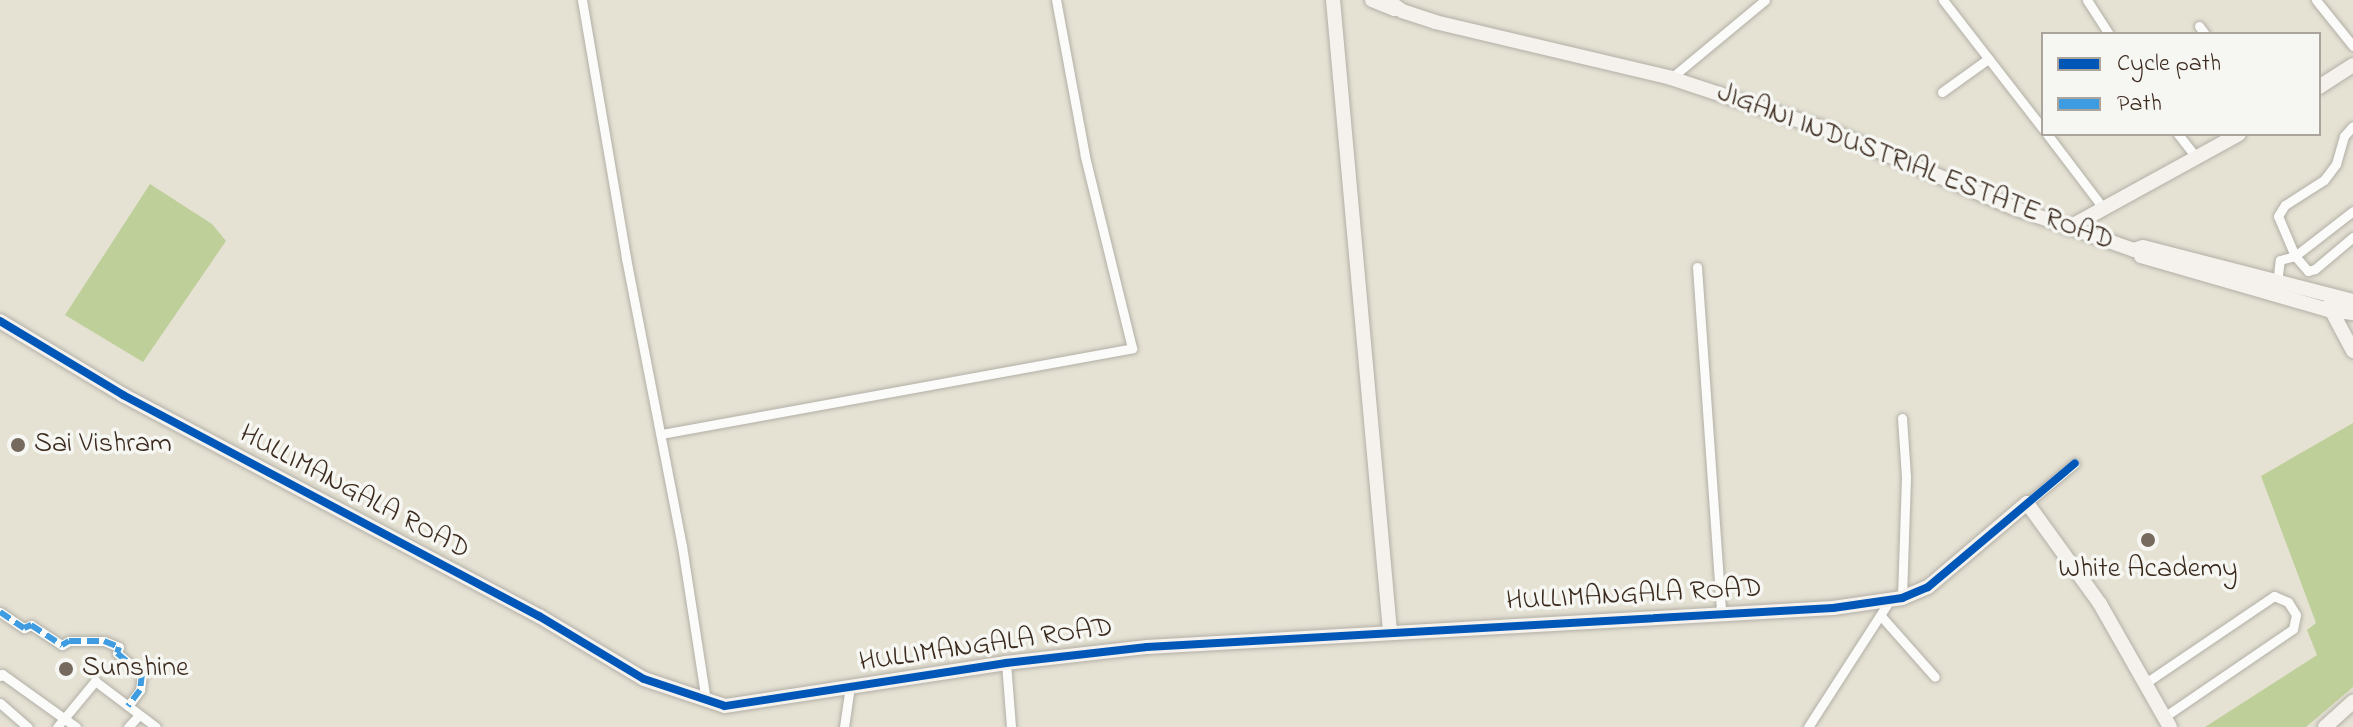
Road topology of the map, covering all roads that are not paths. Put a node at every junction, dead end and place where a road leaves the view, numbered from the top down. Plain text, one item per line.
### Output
1 (582, 0) edge
2 (1056, 0) edge
3 (1333, 0) edge
4 (1372, 0) edge
5 (1387, 0) edge
6 (1765, 0) edge
7 (1943, 0) edge
8 (2087, 0) edge
9 (2316, 0) edge
10 (1402, 11) junction
11 (2108, 32) edge
12 (2353, 46) edge
13 (1988, 59) junction
14 (2353, 65) edge
15 (1671, 78) junction
16 (2321, 86) edge
17 (1942, 92) dead end
18 (2353, 126) edge
19 (2041, 127) edge
20 (2048, 136) edge
21 (2180, 136) edge
22 (2236, 136) edge
23 (2197, 158) junction
24 (2104, 209) junction
25 (2353, 211) edge
26 (2068, 228) junction
27 (2353, 237) edge
28 (2134, 250) junction
29 (2295, 256) junction
30 (1697, 267) dead end
31 (2277, 283) junction
32 (2353, 301) edge
33 (2329, 304) junction
34 (2353, 313) edge
35 (0, 321) edge
36 (2353, 351) edge
37 (1902, 418) dead end
38 (661, 434) junction
39 (2075, 463) dead end
40 (2027, 503) junction
41 (1896, 599) junction
42 (0, 612) edge
43 (1721, 614) junction
44 (1881, 616) junction
45 (1390, 631) junction
46 (1006, 663) junction
47 (1, 674) edge
48 (1935, 677) dead end
49 (2144, 684) junction
50 (850, 686) junction
51 (706, 701) junction
52 (2353, 702) edge
53 (0, 703) edge
54 (128, 706) junction
55 (139, 715) junction
56 (65, 718) junction
57 (2167, 722) edge
58 (28, 727) edge
59 (57, 727) edge
60 (76, 727) edge
61 (128, 727) edge
62 (156, 727) edge
63 (844, 727) edge
64 (1011, 727) edge
65 (1808, 727) edge
66 (2325, 727) edge

1 - 38 street
2 - 38 street
3 - 45 street
4 - 10 street
5 - 10 street, JIGANI INDUSTRIAL ESTATE ROAD
6 - 15 street
7 - 13 street
8 - 11 street
9 - 12 street
10 - 15 street, JIGANI INDUSTRIAL ESTATE ROAD
13 - 17 street
13 - 19 street
14 - 16 street
15 - 26 street, JIGANI INDUSTRIAL ESTATE ROAD
18 - 29 street
20 - 24 street
21 - 23 street
22 - 23 street
23 - 24 street
24 - 26 street
25 - 29 street
26 - 28 street, JIGANI INDUSTRIAL ESTATE ROAD
27 - 29 street
28 - 31 street, JIGANI INDUSTRIAL ESTATE ROAD
28 - 33 street, JIGANI INDUSTRIAL ESTATE ROAD
29 - 31 street
30 - 43 street
31 - 33 street, JIGANI INDUSTRIAL ESTATE ROAD
32 - 33 street, JIGANI INDUSTRIAL ESTATE ROAD
33 - 34 street, JIGANI INDUSTRIAL ESTATE ROAD
33 - 36 street
35 - 51 street, HULLIMANGALA ROAD
37 - 41 street
38 - 51 street
39 - 40 street, HULLIMANGALA ROAD
40 - 41 street, HULLIMANGALA ROAD
40 - 49 street
41 - 43 street, HULLIMANGALA ROAD
41 - 44 street
42 - 54 street
43 - 45 street, HULLIMANGALA ROAD
44 - 48 street
44 - 65 street
45 - 46 street, HULLIMANGALA ROAD
46 - 50 street, HULLIMANGALA ROAD
46 - 64 street
47 - 56 street
49 - 57 street
49 - 57 street
50 - 51 street, HULLIMANGALA ROAD
50 - 63 street
52 - 66 street
53 - 58 street
54 - 55 street
54 - 56 street
55 - 61 street
55 - 62 street
56 - 59 street
56 - 60 street

